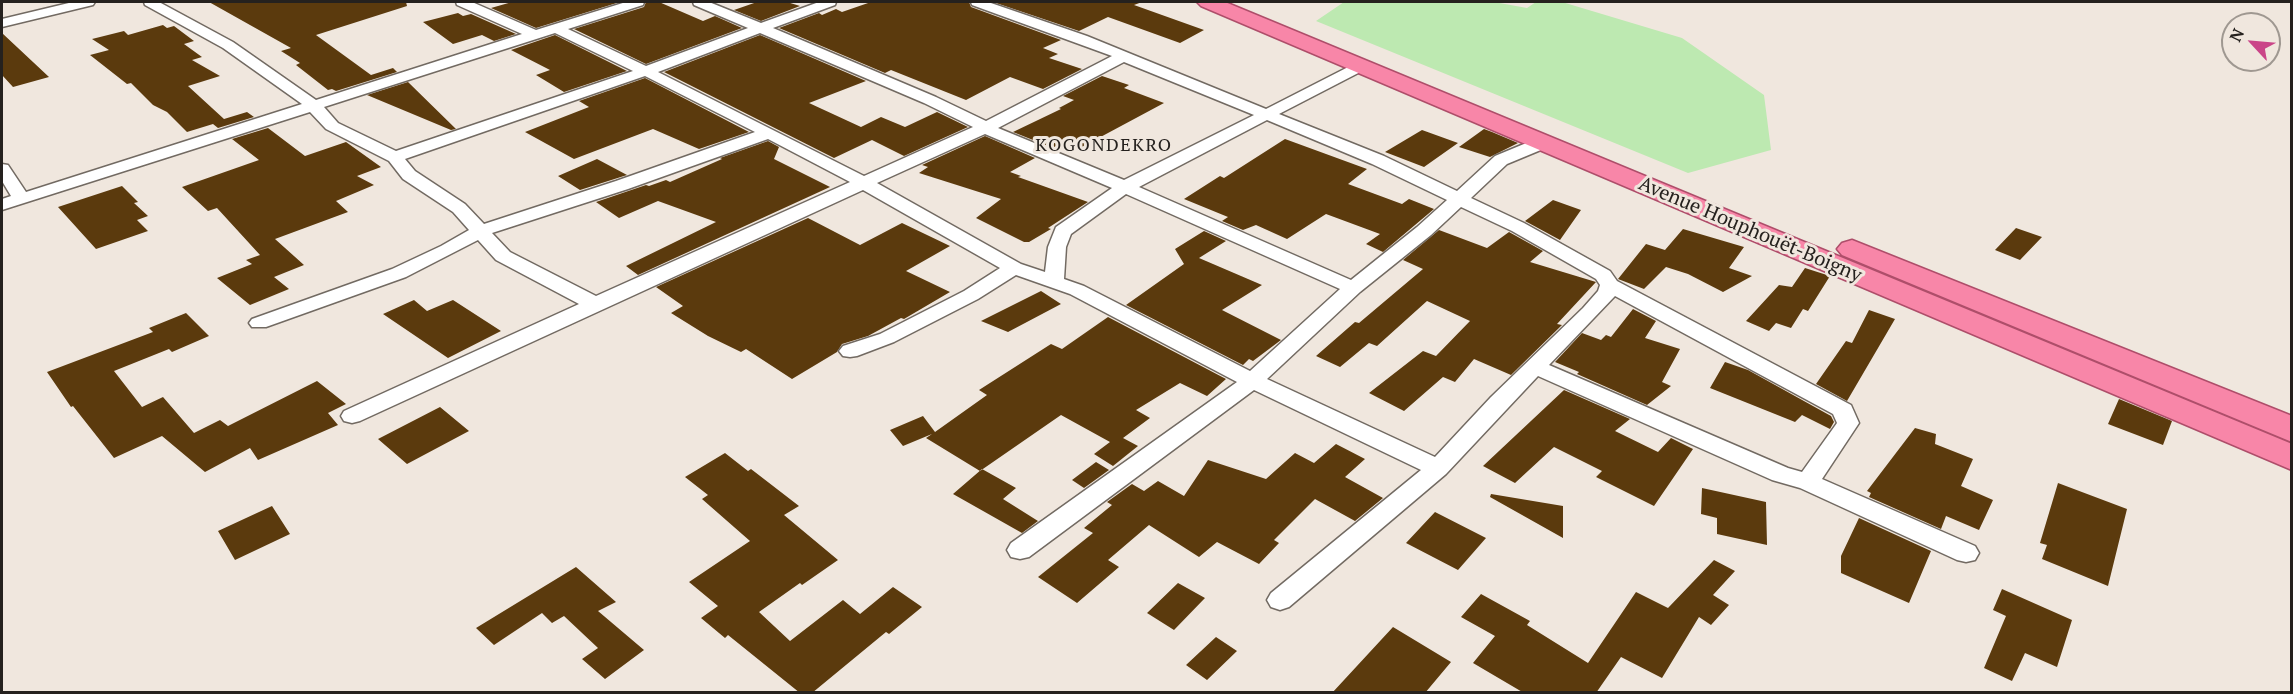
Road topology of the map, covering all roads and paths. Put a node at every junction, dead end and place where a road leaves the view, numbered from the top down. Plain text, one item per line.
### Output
1 (88, 2) edge
2 (150, 2) edge
3 (462, 2) edge
4 (638, 2) edge
5 (699, 2) edge
6 (830, 2) edge
7 (977, 2) edge
8 (1208, 2) edge
9 (1247, 2) edge
10 (2, 23) edge
11 (761, 27) junction
12 (555, 28) junction
13 (535, 35) junction
14 (1124, 56) junction
15 (1361, 66) junction
16 (646, 70) junction
17 (313, 105) junction
18 (1266, 115) junction
19 (985, 128) junction
20 (769, 133) junction
21 (1542, 142) junction
22 (395, 157) junction
23 (2, 169) edge
24 (862, 182) junction
25 (1125, 187) junction
26 (21, 198) junction
27 (1459, 200) junction
28 (2, 205) edge
29 (480, 231) junction
30 (1014, 268) junction
31 (1054, 281) junction
32 (1610, 285) junction
33 (1353, 288) junction
34 (595, 304) junction
35 (259, 323) dead end
36 (850, 351) dead end
37 (1535, 367) junction
38 (1252, 381) junction
39 (352, 416) dead end
40 (2292, 430) edge
41 (2292, 458) edge
42 (1438, 468) junction
43 (1808, 482) junction
44 (1020, 550) dead end
45 (1966, 553) dead end
46 (1280, 600) dead end

1 - 10 street
2 - 17 street
3 - 13 street
4 - 12 street
5 - 11 street
6 - 11 street
7 - 14 street
8 - 15 highway, Avenue Houphouët-Boigny
9 - 40 highway, Avenue Houphouët-Boigny
11 - 16 street
11 - 19 street
12 - 13 street
12 - 16 street
13 - 17 street
14 - 18 street
14 - 19 street
15 - 18 street
15 - 21 highway, Avenue Houphouët-Boigny
16 - 20 street
16 - 22 street
17 - 22 street
17 - 26 street
18 - 25 street
18 - 27 street
19 - 24 street
19 - 25 street
20 - 24 street
20 - 29 street
21 - 27 street
21 - 41 highway, Avenue Houphouët-Boigny
22 - 29 street
23 - 26 street
24 - 30 street
24 - 34 street
25 - 31 street
25 - 33 street
26 - 28 street
27 - 32 street
27 - 33 street
29 - 34 street
29 - 35 street
30 - 31 street
30 - 36 street
31 - 38 street
32 - 37 street
32 - 43 street
33 - 38 street
34 - 39 street
37 - 42 street
37 - 43 street
38 - 42 street
38 - 44 street
42 - 46 street
43 - 45 street

